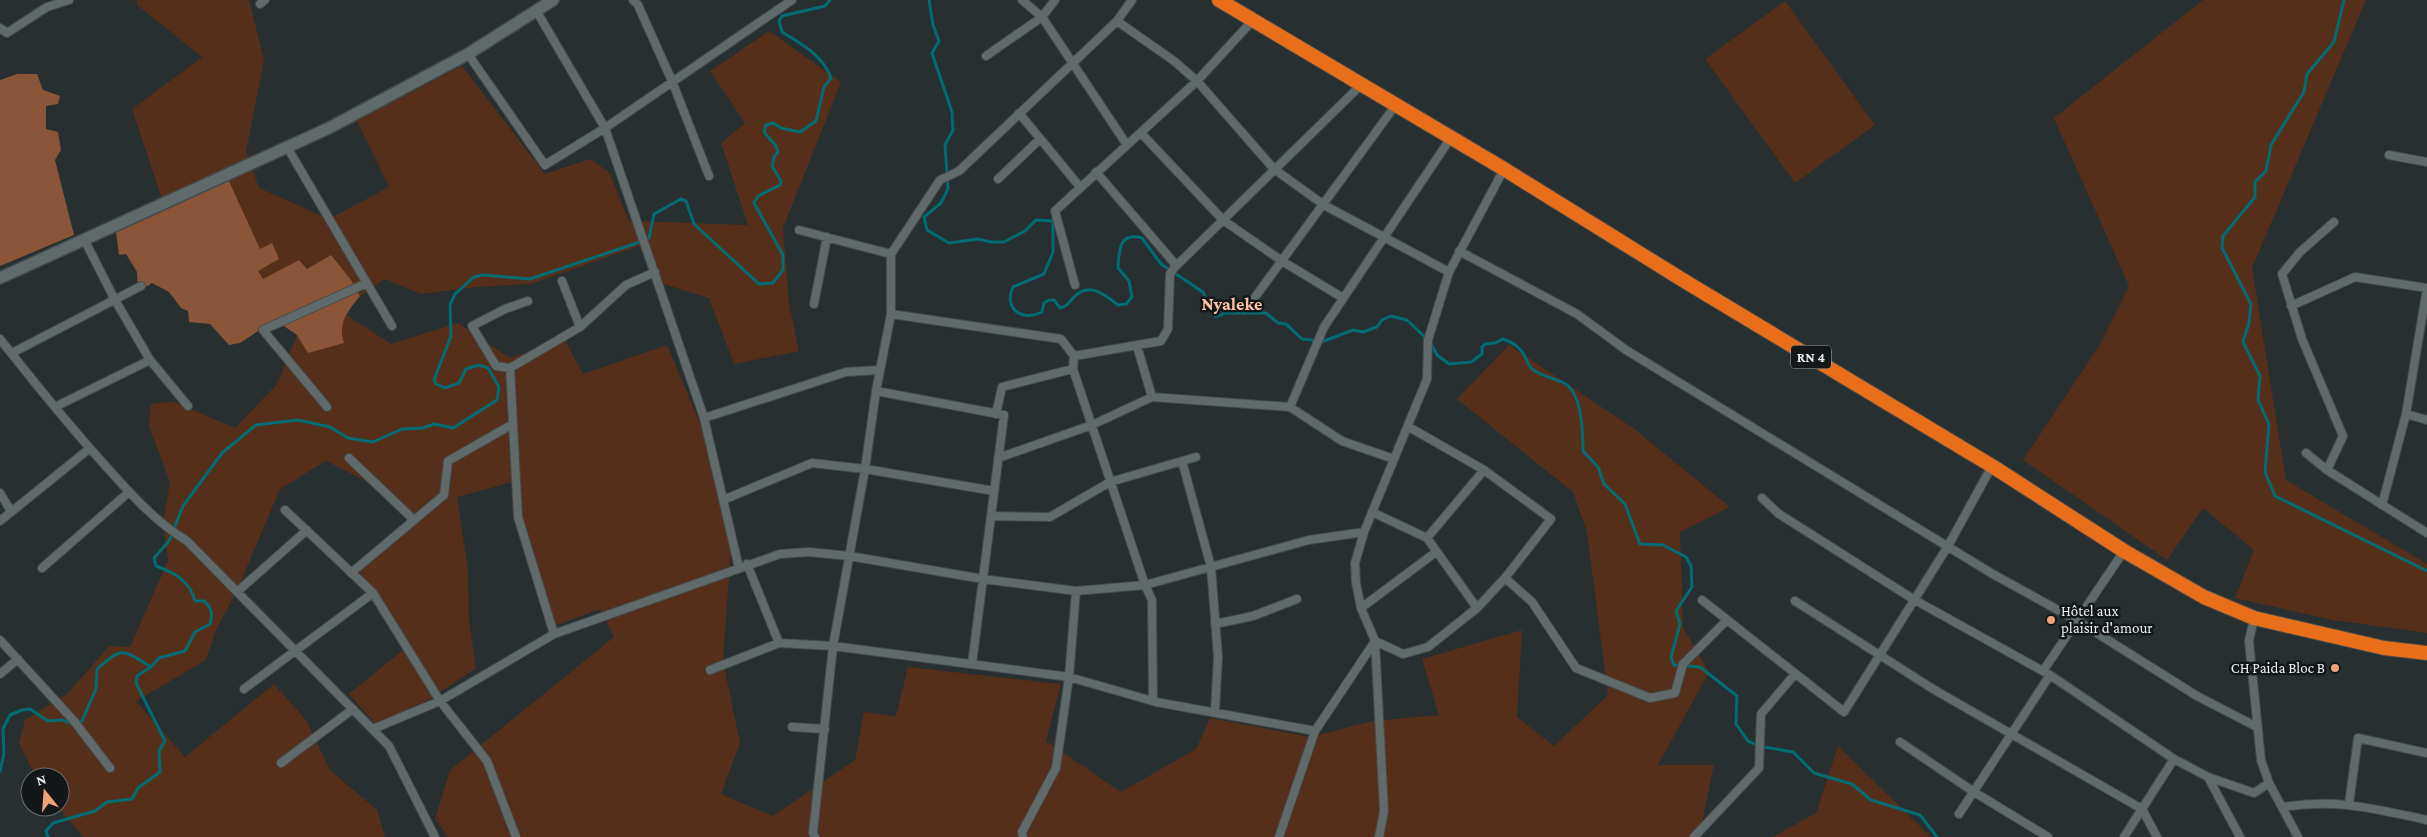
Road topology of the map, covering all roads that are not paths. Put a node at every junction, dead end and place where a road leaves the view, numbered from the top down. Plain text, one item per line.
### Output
1 (69, 0) edge
2 (553, 0) edge
3 (633, 0) edge
4 (792, 0) edge
5 (1022, 0) edge
6 (1055, 0) edge
7 (1132, 0) edge
8 (1219, 0) edge
9 (537, 12) junction
10 (1042, 16) junction
11 (1253, 20) junction
12 (1117, 21) junction
13 (0, 28) edge
14 (468, 54) junction
15 (986, 56) dead end
16 (1073, 64) junction
17 (672, 81) junction
18 (1197, 81) junction
19 (1361, 85) junction
20 (1395, 106) junction
21 (1019, 113) junction
22 (605, 128) junction
23 (1141, 133) junction
24 (1450, 138) junction
25 (1040, 139) junction
26 (1127, 145) junction
27 (287, 147) junction
28 (2389, 155) dead end
29 (2427, 162) edge
30 (1274, 169) junction
31 (1504, 169) junction
32 (1096, 172) junction
33 (709, 176) dead end
34 (998, 179) dead end
35 (1080, 187) junction
36 (1324, 205) junction
37 (1223, 220) junction
38 (2334, 222) dead end
39 (799, 230) dead end
40 (827, 237) junction
41 (1383, 238) junction
42 (85, 241) junction
43 (1459, 251) junction
44 (890, 254) junction
45 (1282, 260) junction
46 (1173, 269) junction
47 (655, 272) junction
48 (1449, 272) junction
49 (0, 278) edge
50 (562, 281) dead end
51 (367, 283) junction
52 (1075, 285) dead end
53 (141, 286) dead end
54 (2427, 288) edge
55 (1343, 298) junction
56 (115, 300) junction
57 (1253, 300) dead end
58 (528, 301) dead end
59 (814, 304) dead end
60 (2291, 306) junction
61 (891, 314) junction
62 (392, 326) dead end
63 (580, 327) junction
64 (0, 338) edge
65 (1137, 346) junction
66 (12, 354) junction
67 (1074, 356) junction
68 (150, 360) junction
69 (510, 368) junction
70 (1073, 369) junction
71 (879, 370) junction
72 (876, 391) junction
73 (1152, 397) junction
74 (188, 406) dead end
75 (55, 407) junction
76 (327, 407) dead end
77 (1290, 407) junction
78 (996, 414) junction
79 (2406, 414) junction
80 (704, 418) junction
81 (2427, 420) edge
82 (513, 424) junction
83 (1092, 424) junction
84 (1409, 427) junction
85 (89, 449) junction
86 (2306, 453) dead end
87 (1196, 457) dead end
88 (349, 458) dead end
89 (998, 458) junction
90 (1394, 459) junction
91 (1182, 461) junction
92 (1992, 466) junction
93 (865, 469) junction
94 (1484, 470) junction
95 (2327, 470) junction
96 (1110, 482) junction
97 (994, 491) junction
98 (129, 492) junction
99 (0, 493) edge
100 (1762, 498) dead end
101 (723, 500) junction
102 (2382, 504) junction
103 (286, 510) dead end
104 (11, 511) junction
105 (1372, 512) junction
106 (991, 516) junction
107 (414, 520) junction
108 (0, 521) edge
109 (307, 530) junction
110 (1364, 532) junction
111 (2427, 533) edge
112 (1427, 538) junction
113 (1948, 546) junction
114 (2124, 550) junction
115 (1436, 552) junction
116 (850, 556) junction
117 (743, 566) junction
118 (1211, 566) junction
119 (42, 568) dead end
120 (351, 573) junction
121 (1505, 578) junction
122 (983, 579) junction
123 (1145, 585) junction
124 (1076, 591) junction
125 (237, 592) junction
126 (373, 593) junction
127 (1297, 599) dead end
128 (1913, 599) junction
129 (1702, 600) dead end
130 (1795, 601) dead end
131 (1361, 608) junction
132 (1477, 608) junction
133 (2254, 618) junction
134 (1727, 620) junction
135 (2076, 620) junction
136 (1215, 624) junction
137 (554, 634) junction
138 (0, 640) edge
139 (1376, 641) junction
140 (779, 644) junction
141 (833, 646) junction
142 (295, 650) junction
143 (2427, 653) edge
144 (1878, 656) junction
145 (18, 659) junction
146 (972, 664) junction
147 (710, 670) dead end
148 (2047, 673) junction
149 (0, 674) edge
150 (1795, 674) junction
151 (1069, 677) junction
152 (244, 688) dead end
153 (1153, 700) junction
154 (440, 701) junction
155 (353, 709) junction
156 (1215, 711) junction
157 (792, 727) dead end
158 (2257, 727) junction
159 (373, 728) junction
160 (825, 729) junction
161 (1315, 731) junction
162 (2011, 736) junction
163 (1900, 742) dead end
164 (2427, 753) edge
165 (2174, 759) junction
166 (281, 763) dead end
167 (110, 768) dead end
168 (2208, 776) junction
169 (2269, 783) junction
170 (1974, 792) junction
171 (2349, 804) junction
172 (2283, 807) junction
173 (2142, 810) junction
174 (1959, 814) dead end
175 (2427, 820) edge
176 (435, 837) edge
177 (516, 837) edge
178 (815, 837) edge
179 (1022, 837) edge
180 (1279, 837) edge
181 (1379, 837) edge
182 (1694, 837) edge
183 (2048, 837) edge
184 (2124, 837) edge
185 (2157, 837) edge
186 (2240, 837) edge
187 (2298, 837) edge

1 - 13 street
2 - 9 street
3 - 17 street
4 - 17 street
5 - 10 street
6 - 10 street
7 - 12 street
8 - 11 highway, RN 4
9 - 14 street
9 - 22 street
10 - 15 street
10 - 16 street
11 - 18 street
11 - 19 highway, RN 4
12 - 16 street
12 - 18 street
14 - 22 street
14 - 27 street
16 - 21 street
16 - 26 street
17 - 22 street
17 - 33 street
18 - 23 street
18 - 30 street
19 - 20 highway, RN 4
19 - 30 street
20 - 24 highway, RN 4
20 - 36 street
21 - 25 street
21 - 44 street
22 - 47 street
23 - 26 street
23 - 37 street
24 - 31 highway, RN 4
24 - 41 street
25 - 34 street
25 - 35 street
26 - 32 street
27 - 42 street
27 - 51 street
28 - 29 street
30 - 36 street
30 - 37 street
31 - 43 street
31 - 92 highway, RN 4
32 - 35 street
32 - 46 street
35 - 52 street
36 - 41 street
36 - 45 street
37 - 45 street
37 - 46 street
38 - 60 street
39 - 40 street
40 - 44 street
40 - 59 street
41 - 48 street
41 - 55 street
42 - 49 street
42 - 56 street
43 - 48 street
43 - 113 street
44 - 61 street
45 - 55 street
45 - 57 street
46 - 65 street
47 - 63 street
47 - 80 street
48 - 84 street
50 - 63 street
51 - 62 street
51 - 76 street
53 - 56 street
54 - 60 street
54 - 79 street
55 - 77 street
56 - 66 street
56 - 68 street
58 - 69 street
60 - 95 street
61 - 67 street
61 - 71 street
63 - 69 street
64 - 66 street
65 - 67 street
65 - 73 street
66 - 75 street
67 - 70 street
68 - 74 street
68 - 75 street
69 - 82 street
70 - 78 street
70 - 83 street
71 - 72 street
71 - 80 street
72 - 78 street
72 - 93 street
73 - 77 street
73 - 83 street
75 - 85 street
77 - 90 street
78 - 89 street
79 - 81 street
79 - 102 street
80 - 101 street
82 - 107 street
82 - 137 street
83 - 89 street
83 - 96 street
84 - 90 street
84 - 94 street
85 - 98 street
85 - 104 street
86 - 95 street
87 - 91 street
88 - 107 street
89 - 97 street
90 - 105 street
91 - 96 street
91 - 118 street
92 - 113 street
92 - 114 highway, RN 4
93 - 97 street
93 - 101 street
93 - 116 street
94 - 112 street
94 - 121 street
95 - 102 street
96 - 106 street
96 - 123 street
97 - 106 street
98 - 119 street
98 - 125 street
99 - 104 street
100 - 128 street
101 - 117 street
102 - 111 street
103 - 109 street
104 - 108 street
105 - 110 street
105 - 112 street
106 - 122 street
107 - 120 street
109 - 120 street
109 - 125 street
110 - 118 street
110 - 131 street
112 - 115 street
113 - 128 street
113 - 135 street
114 - 133 highway, RN 4
114 - 135 street
115 - 131 street
115 - 132 street
116 - 117 street
116 - 122 street
116 - 141 street
117 - 137 street
117 - 140 street
118 - 123 street
118 - 136 street
120 - 126 street
121 - 132 street
121 - 134 street
122 - 124 street
122 - 146 street
123 - 124 street
123 - 153 street
124 - 151 street
125 - 142 street
126 - 142 street
126 - 154 street
127 - 136 street
128 - 144 street
128 - 148 street
129 - 134 street
130 - 144 street
131 - 139 street
132 - 139 street
133 - 143 highway, RN 4
133 - 158 street
134 - 150 street
135 - 148 street
135 - 158 street
136 - 156 street
137 - 154 street
138 - 145 street
139 - 161 street
139 - 181 street
140 - 141 street
140 - 147 street
141 - 146 street
141 - 160 street
142 - 152 street
142 - 155 street
144 - 150 street
144 - 162 street
145 - 149 street
145 - 167 street
146 - 151 street
148 - 162 street
148 - 165 street
150 - 182 street
151 - 153 street
151 - 179 street
153 - 156 street
154 - 159 street
154 - 177 street
155 - 159 street
155 - 166 street
156 - 161 street
157 - 160 street
158 - 169 street
159 - 176 street
160 - 178 street
161 - 180 street
162 - 170 street
162 - 173 street
163 - 170 street
164 - 171 street
165 - 168 street
165 - 173 street
168 - 169 street
168 - 186 street
169 - 172 street
170 - 174 street
170 - 183 street
171 - 172 street
171 - 175 street
172 - 187 street
173 - 184 street
173 - 185 street

